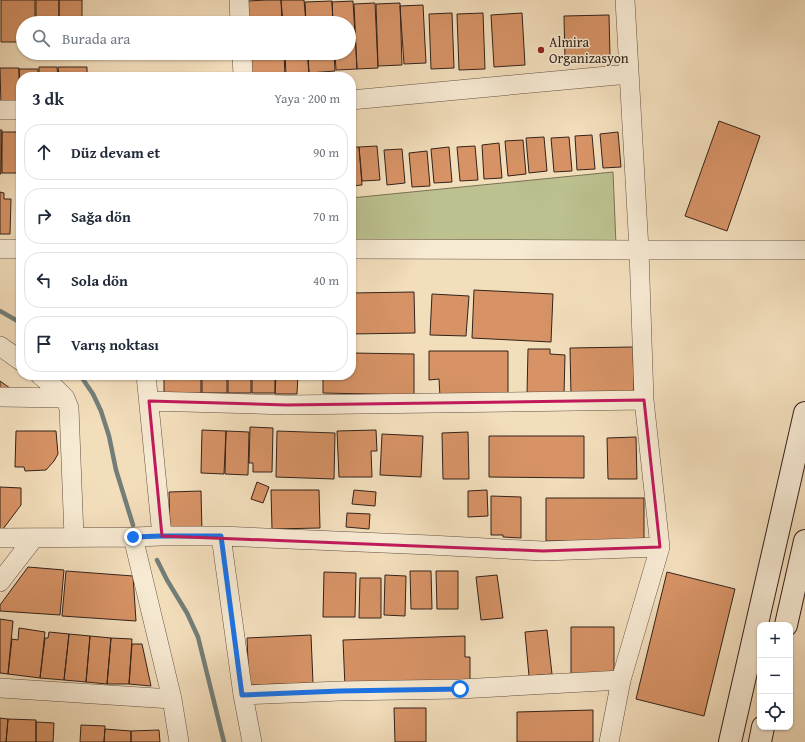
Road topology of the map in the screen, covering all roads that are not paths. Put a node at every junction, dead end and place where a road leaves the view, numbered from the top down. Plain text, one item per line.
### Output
1 (239, 0) edge
2 (625, 0) edge
3 (240, 16) edge
4 (242, 60) edge
5 (243, 72) edge
6 (629, 74) junction
7 (356, 100) edge
8 (0, 110) edge
9 (16, 110) edge
10 (0, 249) edge
11 (16, 249) edge
12 (356, 249) edge
13 (639, 250) junction
14 (805, 250) edge
15 (0, 346) edge
16 (16, 357) edge
17 (46, 380) edge
18 (147, 380) edge
19 (0, 397) edge
20 (65, 398) junction
21 (644, 400) junction
22 (149, 401) junction
23 (805, 413) edge
24 (162, 536) junction
25 (221, 536) junction
26 (74, 537) junction
27 (133, 537) junction
28 (0, 538) edge
29 (34, 538) junction
30 (805, 542) edge
31 (660, 547) junction
32 (0, 582) edge
33 (787, 622) edge
34 (621, 680) junction
35 (0, 688) edge
36 (242, 695) junction
37 (172, 699) junction
38 (762, 730) edge
39 (179, 742) edge
40 (252, 742) edge
41 (609, 742) edge
42 (730, 742) edge
43 (760, 742) edge

1 - 3 street
2 - 6 street
4 - 5 street
6 - 7 street
6 - 13 street
8 - 9 street
10 - 11 street
12 - 13 street
13 - 14 street
13 - 21 street
15 - 16 street
17 - 20 street
18 - 22 street
19 - 20 street
20 - 26 street
21 - 22 street
21 - 31 street
22 - 24 street
23 - 42 main road
24 - 25 street
24 - 27 street
25 - 31 street
25 - 36 street
26 - 27 street
26 - 29 street
27 - 37 street
28 - 29 street
29 - 32 street
30 - 33 main road
31 - 34 street
34 - 36 street
34 - 41 street
35 - 37 street
36 - 40 street
37 - 39 street
38 - 43 main road

